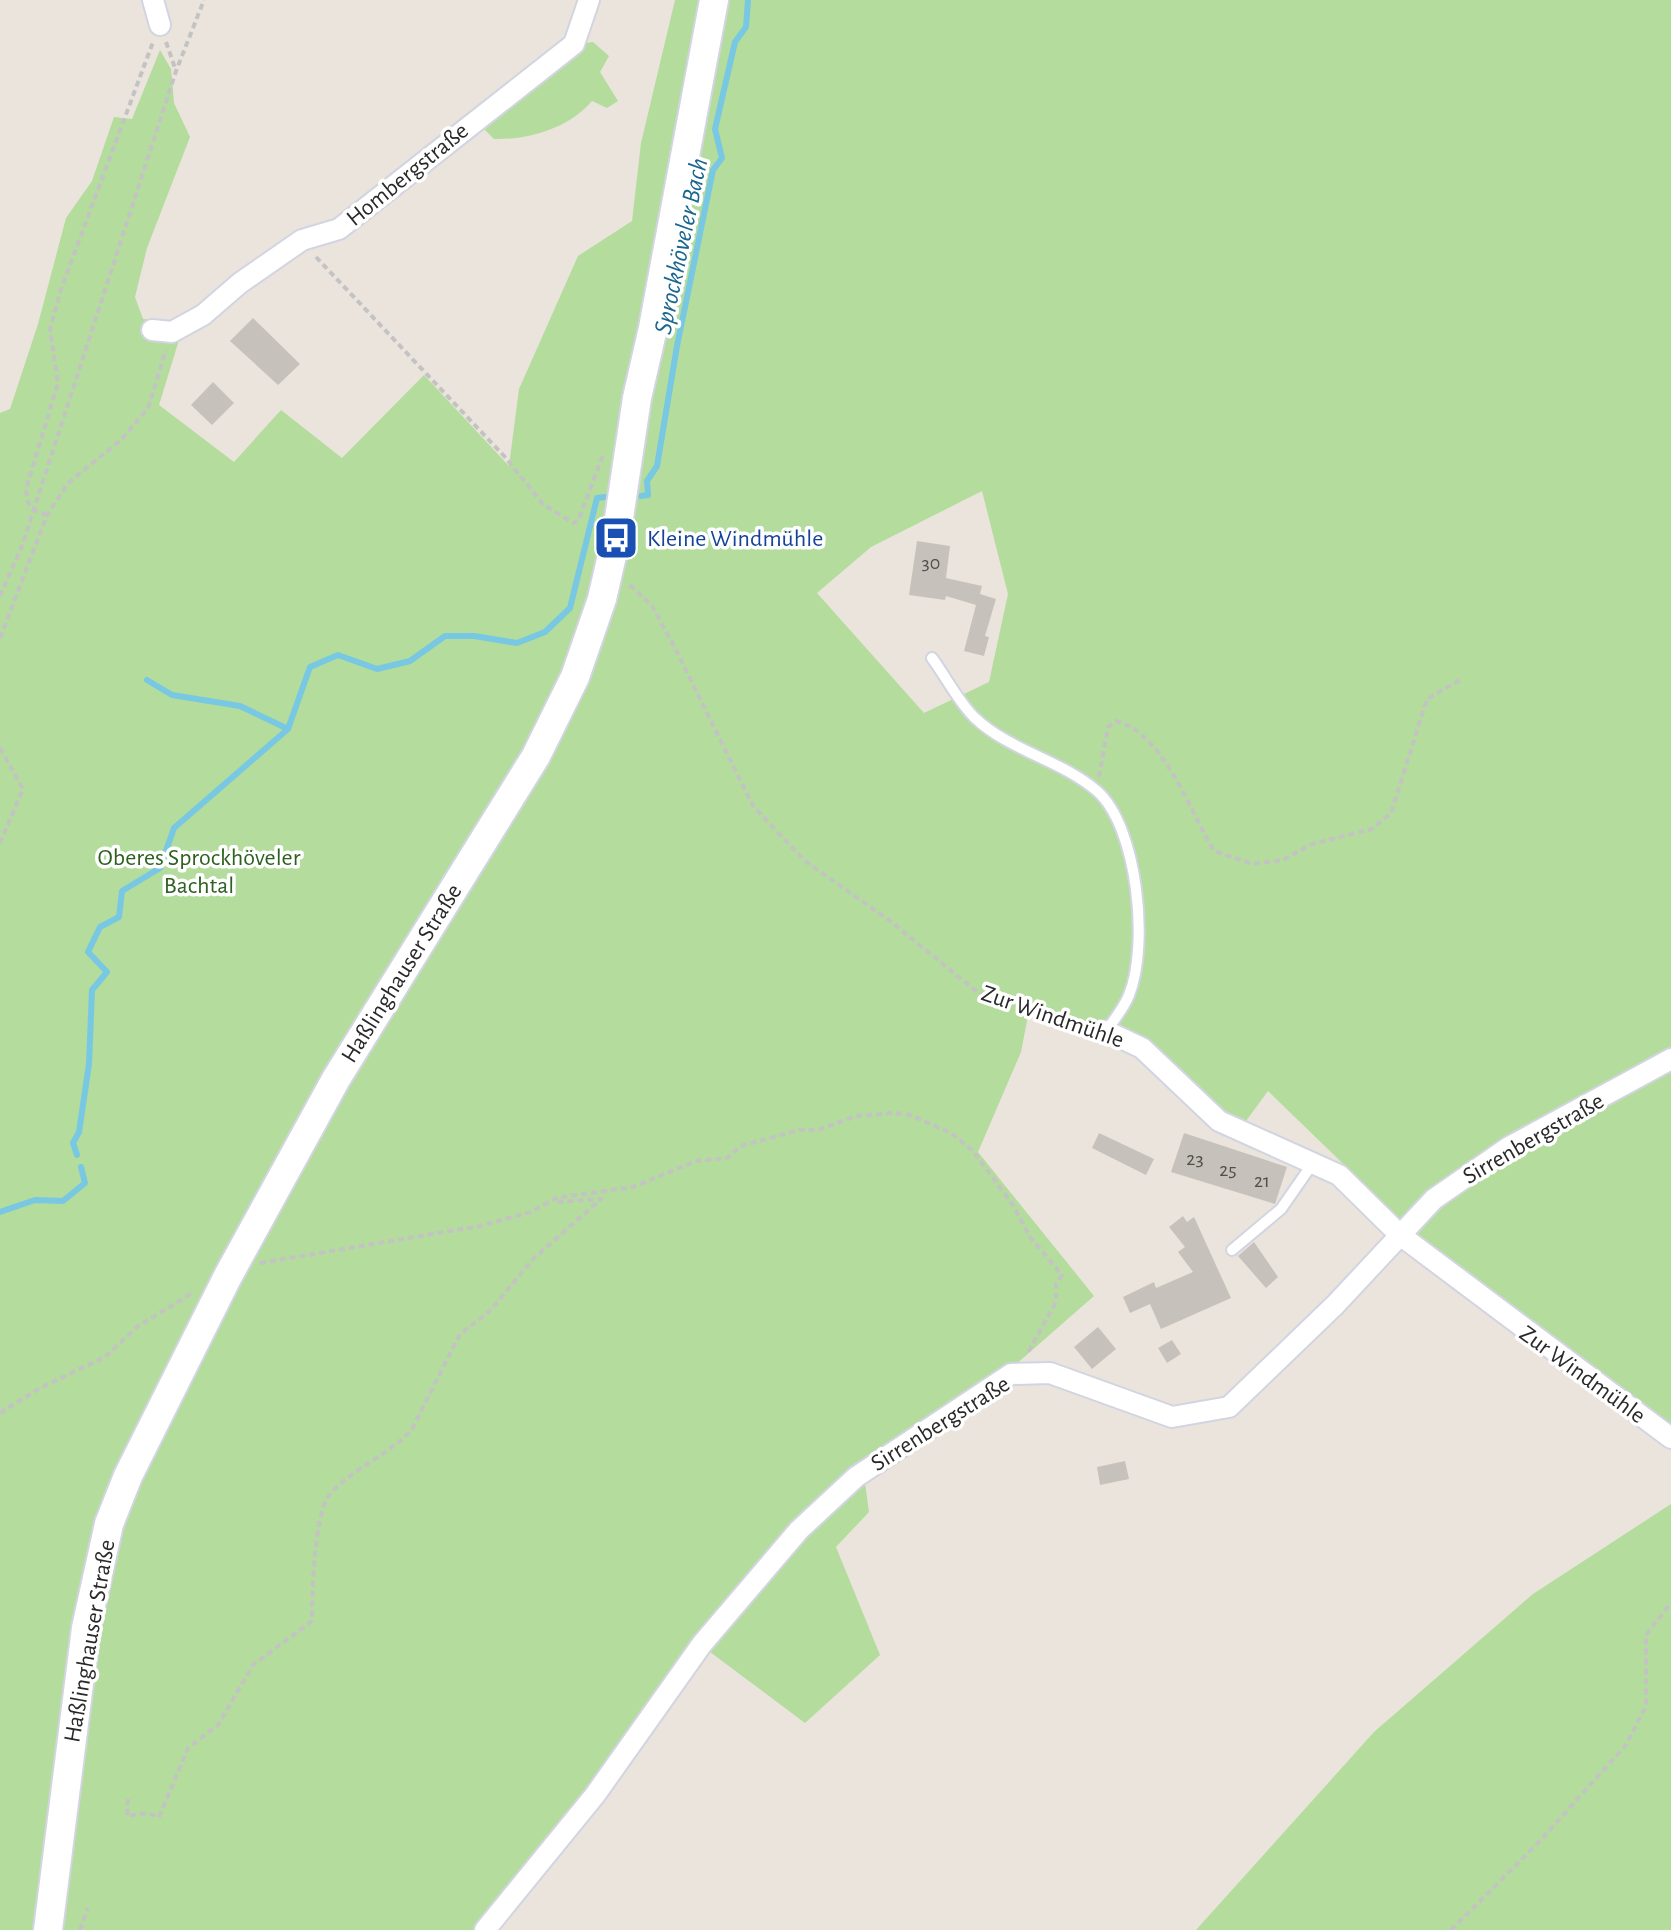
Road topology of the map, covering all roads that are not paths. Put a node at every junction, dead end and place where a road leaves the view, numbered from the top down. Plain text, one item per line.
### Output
1 (153, 0) edge
2 (589, 0) edge
3 (714, 0) edge
4 (160, 25) road end
5 (162, 331) road end
6 (932, 658) dead end
7 (1106, 1031) joint
8 (1671, 1059) edge
9 (1313, 1163) junction
10 (1400, 1235) junction
11 (1232, 1250) dead end
12 (1671, 1438) edge
13 (48, 1930) edge
14 (485, 1930) edge

1 - 4 street
2 - 5 street, Hombergstraße
3 - 13 main road, Haßlinghauser Straße
6 - 7 lane
7 - 9 street, Zur Windmühle
8 - 10 street, Sirrenbergstraße
9 - 10 street, Zur Windmühle
9 - 11 lane
10 - 12 street, Zur Windmühle
10 - 14 street, Sirrenbergstraße

